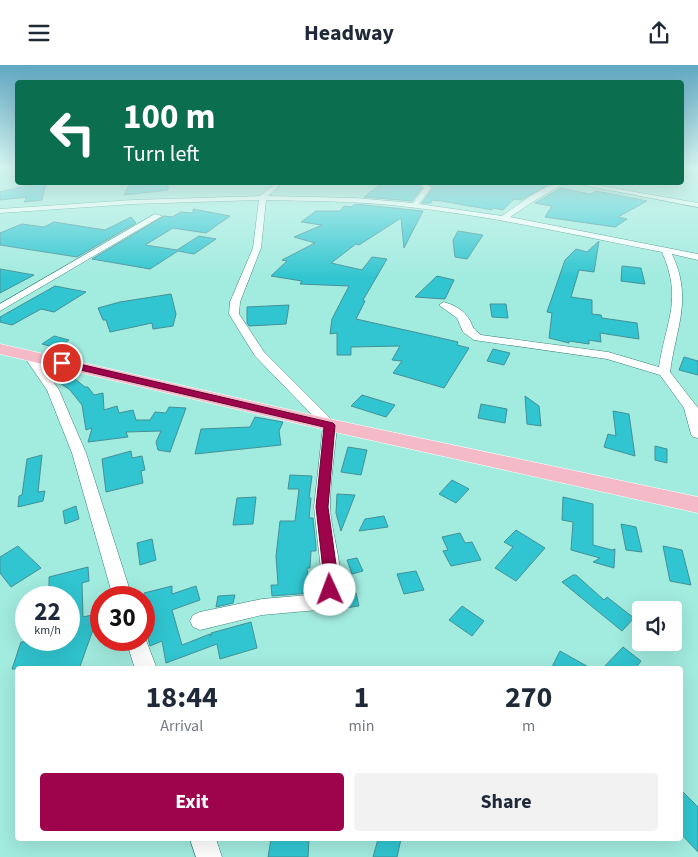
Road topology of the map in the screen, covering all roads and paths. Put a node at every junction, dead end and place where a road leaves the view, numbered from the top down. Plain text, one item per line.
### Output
1 (95, 204) edge
2 (262, 204) edge
3 (390, 204) edge
4 (524, 204) edge
5 (414, 206) joint
6 (0, 211) edge
7 (158, 216) dead end
8 (503, 219) junction
9 (666, 251) junction
10 (698, 257) edge
11 (444, 305) dead end
12 (0, 307) edge
13 (0, 349) edge
14 (29, 355) junction
15 (664, 372) junction
16 (330, 425) junction
17 (698, 434) edge
18 (698, 505) edge
19 (119, 586) edge
20 (200, 621) dead end
21 (140, 651) edge
22 (145, 666) edge
23 (204, 841) edge
24 (209, 857) edge

1 - 6 street
2 - 16 street
3 - 5 street
4 - 8 street
5 - 8 street
7 - 12 street
8 - 9 street
9 - 10 street
9 - 15 street
11 - 15 street
13 - 14 highway
14 - 16 highway
14 - 19 street
15 - 17 street
16 - 18 highway
16 - 20 street
21 - 22 street
23 - 24 street

